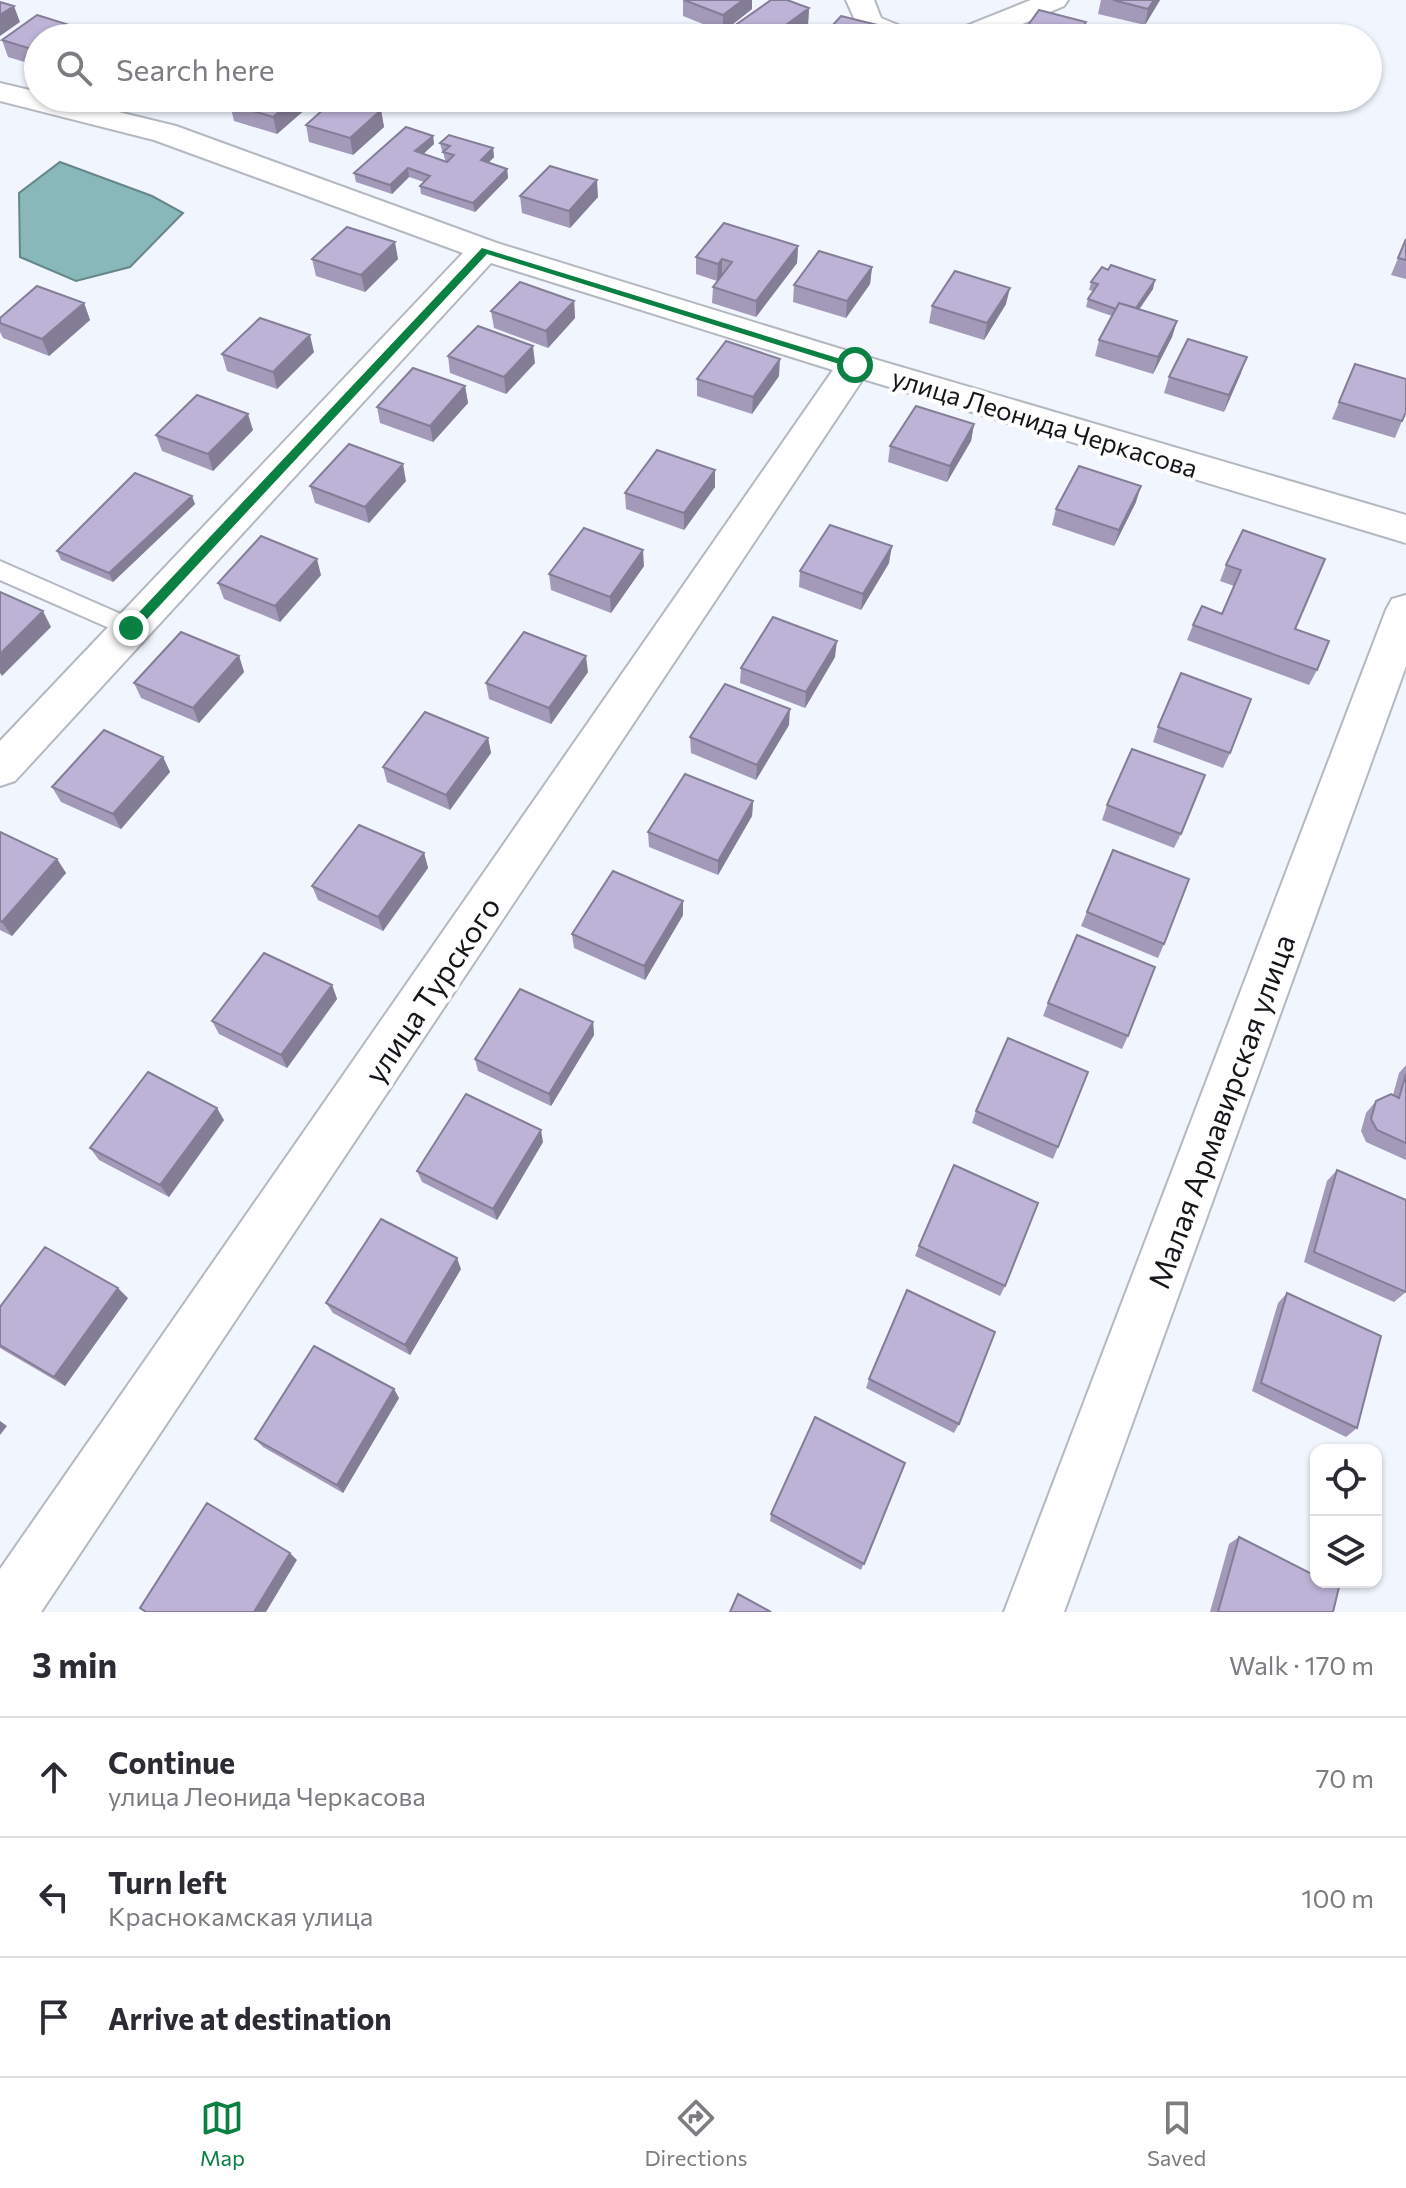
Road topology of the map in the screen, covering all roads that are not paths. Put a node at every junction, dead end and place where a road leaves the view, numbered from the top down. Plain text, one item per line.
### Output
1 (860, 0) edge
2 (1054, 0) edge
3 (871, 24) edge
4 (1001, 24) edge
5 (0, 92) edge
6 (24, 98) edge
7 (80, 112) edge
8 (485, 250) junction
9 (855, 365) junction
10 (1406, 529) edge
11 (0, 570) edge
12 (1406, 610) edge
13 (131, 628) junction
14 (0, 769) edge
15 (6, 1612) edge
16 (1034, 1612) edge

1 - 3 street
2 - 4 street
5 - 6 street, улица Леонида Черкасова
7 - 8 street, улица Леонида Черкасова
8 - 9 street, улица Леонида Черкасова
8 - 13 street
9 - 10 street, улица Леонида Черкасова
9 - 15 street, улица Турского
11 - 13 lane
12 - 16 street, Малая Армавирская улица
13 - 14 street

